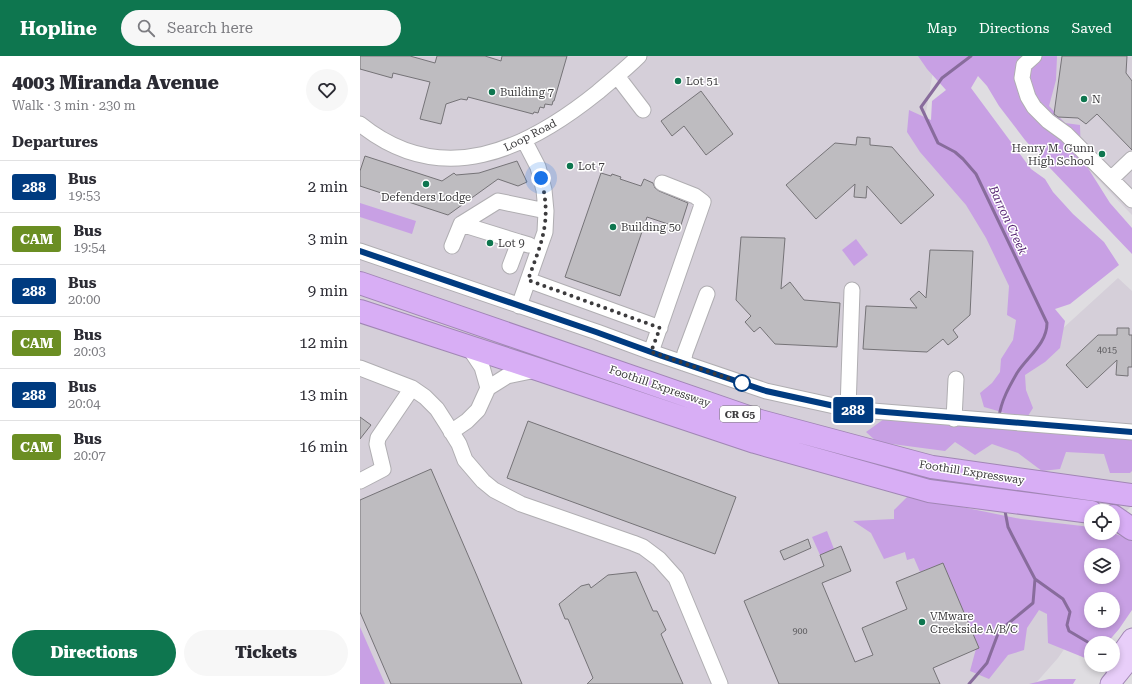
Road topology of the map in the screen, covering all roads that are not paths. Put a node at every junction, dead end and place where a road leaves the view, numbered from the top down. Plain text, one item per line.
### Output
1 (639, 56) edge
2 (1034, 56) edge
3 (617, 76) junction
4 (643, 110) dead end
5 (360, 124) edge
6 (524, 140) junction
7 (1132, 159) edge
8 (1111, 179) junction
9 (662, 183) dead end
10 (1132, 200) edge
11 (546, 211) junction
12 (461, 224) junction
13 (519, 242) junction
14 (452, 246) dead end
15 (539, 249) junction
16 (360, 251) edge
17 (510, 266) dead end
18 (528, 280) junction
19 (360, 283) edge
20 (852, 290) dead end
21 (707, 294) dead end
22 (519, 306) junction
23 (360, 311) edge
24 (660, 328) junction
25 (468, 346) junction
26 (651, 352) junction
27 (683, 363) junction
28 (360, 368) edge
29 (540, 370) junction
30 (956, 379) dead end
31 (412, 388) junction
32 (488, 388) junction
33 (848, 409) junction
34 (954, 419) junction
35 (451, 432) junction
36 (1132, 432) edge
37 (360, 481) edge
38 (1132, 495) edge
39 (1084, 511) edge
40 (1120, 516) edge
41 (1132, 517) edge
42 (1120, 520) edge
43 (1132, 529) edge
44 (1132, 638) edge
45 (1120, 655) edge
46 (1132, 657) edge
47 (1108, 672) edge
48 (720, 684) edge
49 (1099, 684) edge
50 (1110, 684) edge

1 - 3 street, Loop Road
2 - 8 street
3 - 4 street
3 - 6 street, Loop Road
5 - 6 street, Loop Road
6 - 11 street
7 - 8 street
8 - 10 street
9 - 24 street
11 - 12 street
11 - 15 street
12 - 13 street
12 - 14 street
13 - 15 street
13 - 17 street
15 - 18 street
16 - 22 street
18 - 22 street
18 - 24 street
19 - 38 highway, Foothill Expressway / CR G5
20 - 33 street
21 - 27 street
22 - 26 street
23 - 25 highway, Foothill Expressway / CR G5
24 - 26 street
25 - 29 highway, Foothill Expressway / CR G5
25 - 32 street
26 - 27 street
27 - 33 street
28 - 31 street
29 - 32 street
29 - 39 highway, Foothill Expressway / CR G5
30 - 34 street
31 - 35 street
31 - 37 street
32 - 35 street
33 - 34 street
34 - 36 street
35 - 48 street
40 - 41 highway
42 - 43 highway
44 - 45 main road
46 - 50 main road
47 - 49 main road

